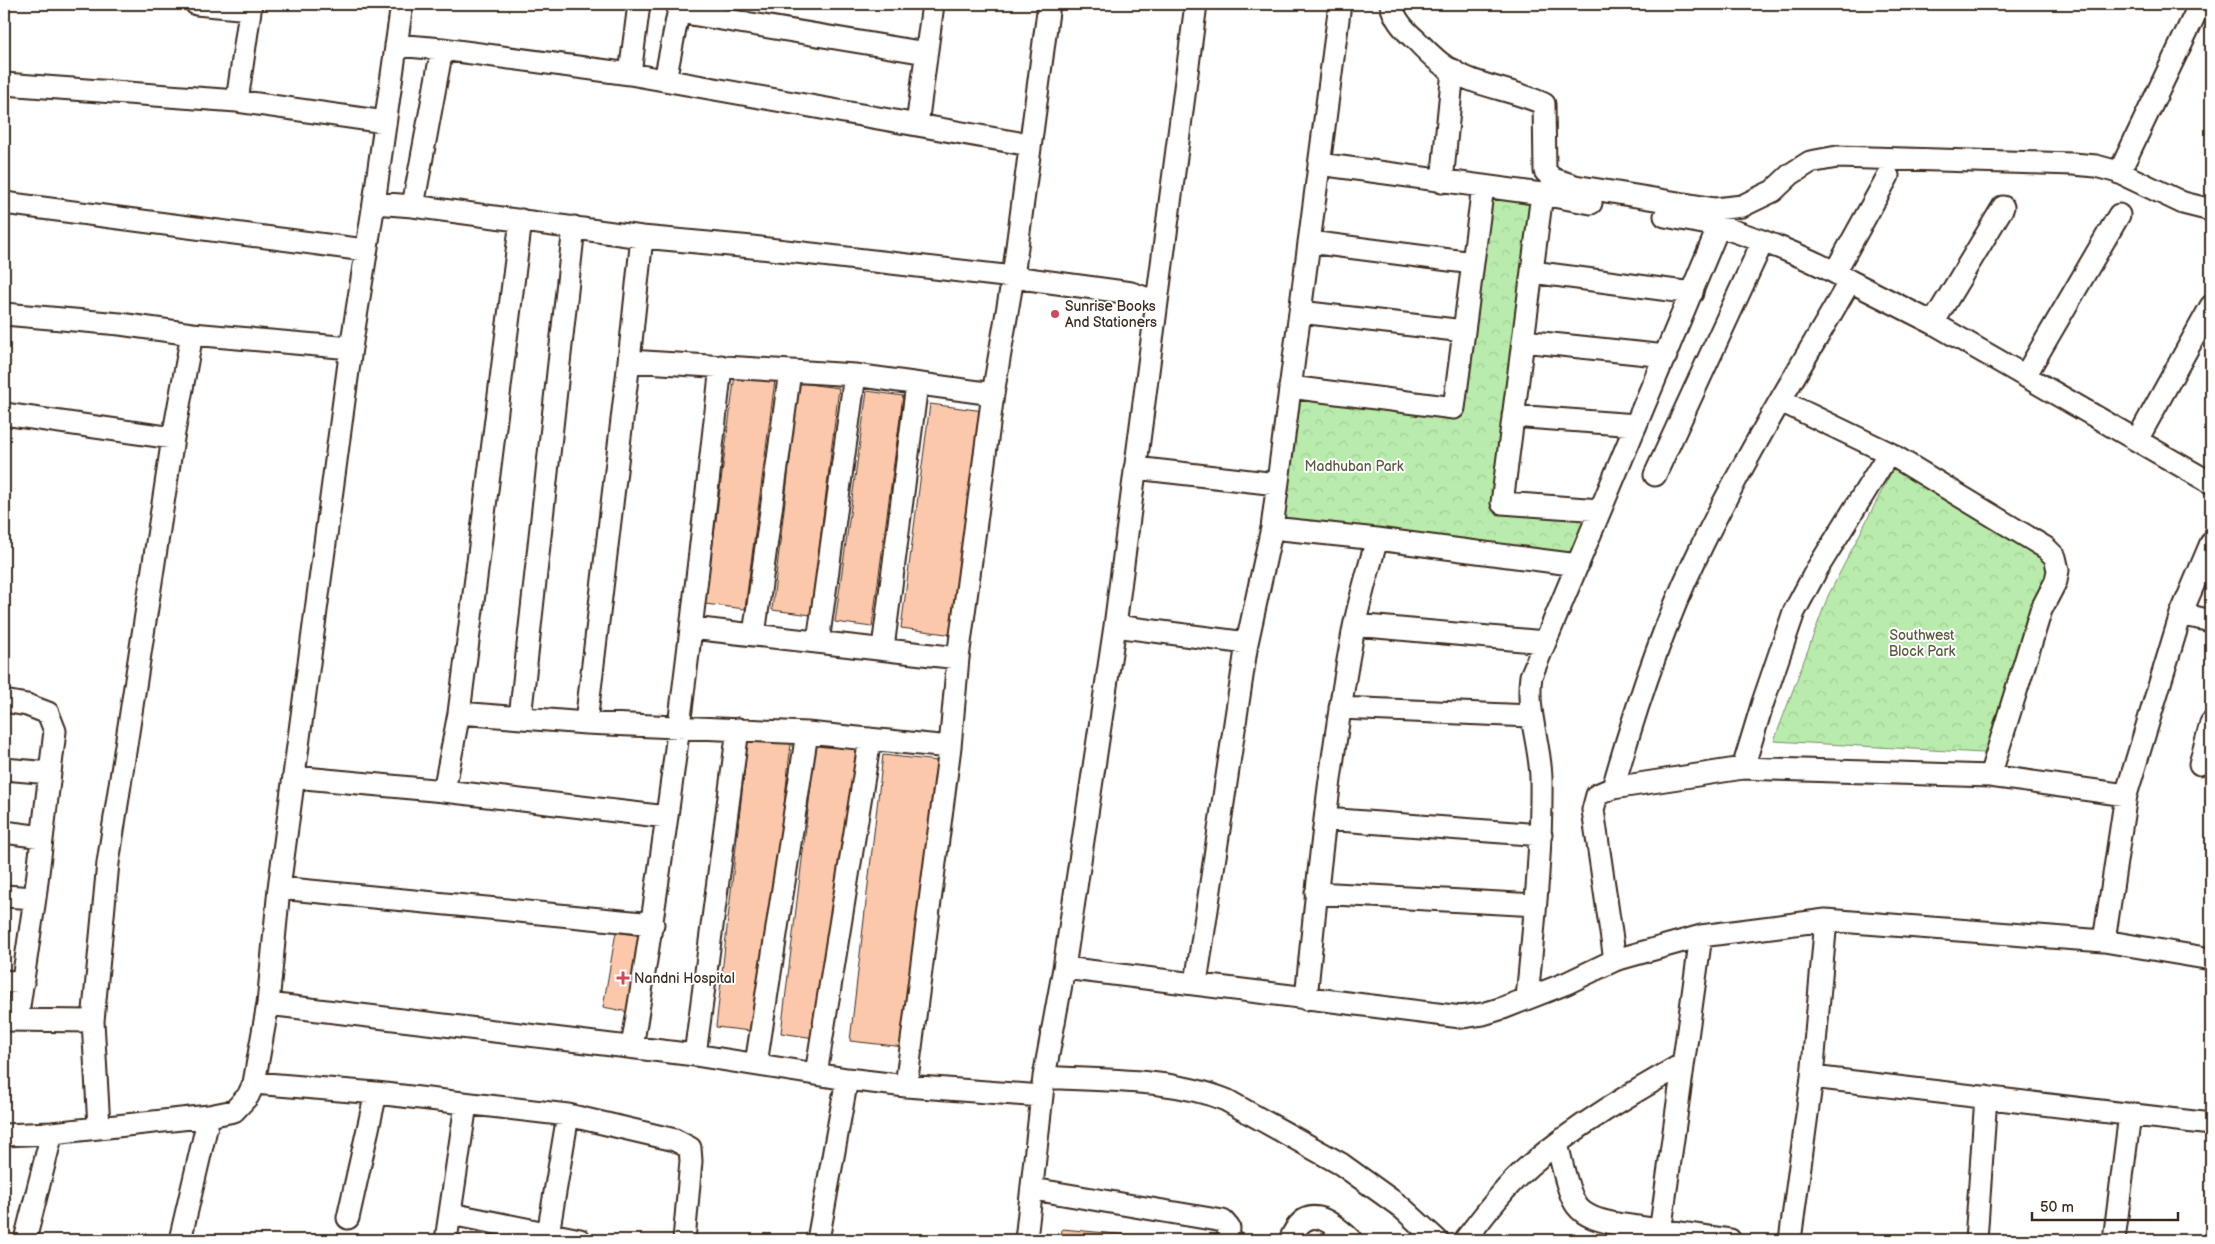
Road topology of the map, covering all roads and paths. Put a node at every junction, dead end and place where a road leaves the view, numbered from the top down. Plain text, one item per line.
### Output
1 (196, 4) edge
2 (402, 4) edge
3 (638, 4) edge
4 (933, 4) edge
5 (1050, 4) edge
6 (1196, 4) edge
7 (1340, 4) edge
8 (1391, 4) edge
9 (2200, 4) edge
10 (250, 6) edge
11 (680, 8) edge
12 (396, 46) junction
13 (442, 49) junction
14 (926, 52) junction
15 (1453, 70) junction
16 (630, 74) junction
17 (665, 80) junction
18 (4, 84) edge
19 (238, 101) junction
20 (385, 122) junction
21 (916, 125) junction
22 (1030, 145) junction
23 (1319, 164) junction
24 (2119, 173) junction
25 (1888, 176) dead end
26 (1442, 182) junction
27 (1483, 186) junction
28 (1542, 194) junction
29 (4, 203) edge
30 (374, 203) junction
31 (413, 206) junction
32 (2003, 206) dead end
33 (2211, 210) edge
34 (2119, 216) dead end
35 (521, 220) junction
36 (1719, 226) junction
37 (574, 227) junction
38 (642, 237) junction
39 (1763, 241) junction
40 (1309, 242) junction
41 (365, 250) junction
42 (1473, 263) junction
43 (1532, 272) junction
44 (1013, 276) junction
45 (1842, 276) junction
46 (1692, 292) junction
47 (1157, 302) junction
48 (2211, 306) edge
49 (1300, 312) junction
50 (4, 314) edge
51 (1933, 323) junction
52 (1464, 331) junction
53 (192, 334) junction
54 (1523, 341) junction
55 (351, 348) junction
56 (1666, 356) junction
57 (629, 361) junction
58 (721, 366) junction
59 (790, 371) junction
60 (856, 376) junction
61 (2025, 376) junction
62 (917, 384) junction
63 (1290, 387) junction
64 (993, 394) junction
65 (1781, 401) junction
66 (4, 414) edge
67 (1513, 416) junction
68 (1636, 426) junction
69 (173, 438) junction
70 (2137, 440) junction
71 (1889, 453) junction
72 (1135, 468) junction
73 (1655, 475) dead end
74 (2211, 483) edge
75 (1277, 484) junction
76 (1600, 510) junction
77 (1272, 528) junction
78 (1377, 539) junction
79 (2211, 543) edge
80 (1578, 564) junction
81 (2181, 614) junction
82 (2211, 621) edge
83 (1355, 625) junction
84 (1115, 626) junction
85 (692, 628) junction
86 (754, 635) junction
87 (818, 642) junction
88 (1545, 642) junction
89 (1247, 643) junction
90 (883, 648) junction
91 (958, 658) junction
92 (4, 701) edge
93 (1340, 708) junction
94 (459, 713) junction
95 (1531, 716) junction
96 (520, 718) junction
97 (586, 722) junction
98 (2211, 723) edge
99 (680, 727) junction
100 (738, 728) junction
101 (807, 733) junction
102 (870, 739) junction
103 (950, 747) junction
104 (2200, 764) dead end
105 (1743, 768) junction
106 (4, 769) edge
107 (50, 773) junction
108 (1990, 776) junction
109 (294, 777) junction
110 (1613, 788) junction
111 (444, 791) junction
112 (2126, 795) junction
113 (667, 817) junction
114 (1326, 819) junction
115 (4, 832) edge
116 (1541, 835) junction
117 (42, 836) junction
118 (279, 888) junction
119 (1316, 893) junction
120 (4, 896) edge
121 (35, 898) junction
122 (1535, 905) junction
123 (1826, 920) junction
124 (653, 924) junction
125 (1701, 936) junction
126 (2104, 941) junction
127 (2211, 959) edge
128 (1615, 960) junction
129 (1064, 968) junction
130 (14, 982) edge
131 (1196, 984) junction
132 (1527, 998) junction
133 (1306, 999) junction
134 (268, 1004) junction
135 (10, 1020) edge
136 (93, 1021) junction
137 (632, 1047) junction
138 (696, 1054) junction
139 (756, 1064) junction
140 (1683, 1064) junction
141 (816, 1074) junction
142 (1812, 1077) junction
143 (847, 1079) junction
144 (254, 1083) junction
145 (906, 1086) junction
146 (1043, 1086) junction
147 (376, 1093) junction
148 (1986, 1097) junction
149 (466, 1104) junction
150 (2130, 1114) junction
151 (209, 1116) junction
152 (568, 1116) junction
153 (2211, 1124) edge
154 (98, 1127) junction
155 (52, 1133) junction
156 (4, 1135) edge
157 (1557, 1144) junction
158 (1033, 1189) junction
159 (451, 1214) junction
160 (348, 1218) dead end
161 (1660, 1235) edge
162 (547, 1237) edge
163 (25, 1240) edge
164 (180, 1240) edge
165 (446, 1240) edge
166 (580, 1240) edge
167 (684, 1240) edge
168 (818, 1240) edge
169 (1026, 1240) edge
170 (1228, 1240) edge
171 (1290, 1240) edge
172 (1351, 1240) edge
173 (1437, 1240) edge
174 (1465, 1240) edge
175 (1730, 1240) edge
176 (1790, 1240) edge
177 (1976, 1240) edge
178 (2114, 1240) edge

1 - 10 street
2 - 12 street
3 - 16 street
4 - 14 street
5 - 22 street
6 - 47 street
7 - 23 street
8 - 15 street
9 - 24 street
10 - 19 street
11 - 14 street
11 - 17 street
12 - 13 street
12 - 20 street
13 - 16 street
13 - 31 street
14 - 21 street
15 - 24 street
15 - 26 street
16 - 17 street
17 - 21 street
18 - 19 street
19 - 20 street
20 - 30 street
21 - 22 street
22 - 44 street
23 - 26 street
23 - 40 street
24 - 33 street
25 - 45 street
26 - 27 street
27 - 28 street
27 - 42 street
28 - 36 street
28 - 43 street
29 - 41 street
30 - 31 street
30 - 41 street
31 - 35 street
32 - 51 street
34 - 61 street
35 - 37 street
35 - 94 street
36 - 39 street
36 - 46 street
37 - 38 street
37 - 96 street
38 - 44 street
38 - 57 street
39 - 45 street
39 - 73 street
40 - 42 street
40 - 49 street
41 - 55 street
42 - 52 street
43 - 46 street
43 - 54 street
44 - 47 street
44 - 64 street
45 - 51 street
45 - 65 street
46 - 56 street
47 - 72 street
48 - 70 street
49 - 52 street
49 - 63 street
50 - 53 street
51 - 61 street
52 - 63 street
53 - 55 street
53 - 69 street
54 - 56 street
54 - 67 street
55 - 109 street
56 - 68 street
57 - 58 street
57 - 97 street
58 - 59 street
58 - 85 street
59 - 60 street
59 - 86 street
60 - 62 street
60 - 87 street
61 - 70 street
62 - 64 street
62 - 90 street
63 - 75 street
64 - 91 street
65 - 71 street
65 - 110 street
66 - 69 street
67 - 68 street
67 - 76 street
68 - 76 street
69 - 136 street
70 - 74 street
71 - 105 street
71 - 108 street
72 - 75 street
72 - 84 street
75 - 77 street
76 - 80 street
77 - 78 street
77 - 89 street
78 - 80 street
78 - 83 street
79 - 81 street
80 - 88 street
81 - 82 street
81 - 112 street
83 - 88 street
83 - 93 street
84 - 89 street
84 - 129 street
85 - 86 street
85 - 99 street
86 - 87 street
87 - 90 street
88 - 95 street
89 - 131 street
90 - 91 street
91 - 103 street
92 - 107 street
93 - 95 street
93 - 114 street
94 - 96 street
94 - 111 street
95 - 116 street
96 - 97 street
97 - 99 street
98 - 104 street
99 - 100 street
99 - 113 street
100 - 101 street
100 - 138 street
101 - 102 street
101 - 139 street
102 - 103 street
102 - 141 street
103 - 145 street
105 - 108 street
105 - 110 street
106 - 107 street
107 - 117 street
108 - 112 street
109 - 111 street
109 - 118 street
110 - 128 street
111 - 113 street
112 - 126 street
113 - 124 street
114 - 116 street
114 - 119 street
115 - 117 street
116 - 122 street
117 - 121 street
118 - 124 street
118 - 134 street
119 - 122 street
119 - 133 street
120 - 121 street
121 - 130 street
122 - 132 street
123 - 125 street
123 - 126 street
123 - 142 street
124 - 137 street
125 - 128 street
125 - 140 street
126 - 127 street
128 - 132 street
129 - 131 street
129 - 146 street
130 - 135 street
131 - 133 street
132 - 133 street
134 - 137 street
134 - 144 street
135 - 136 street
136 - 154 street
137 - 138 street
138 - 139 street
139 - 141 street
140 - 157 street
140 - 161 street
141 - 143 street
142 - 148 street
142 - 176 street
143 - 145 street
143 - 168 street
144 - 147 street
144 - 151 street
145 - 146 street
146 - 158 street
146 - 173 street
147 - 149 street
147 - 160 street
148 - 150 street
148 - 177 street
149 - 152 street
149 - 159 street
150 - 153 street
150 - 178 street
151 - 154 street
151 - 164 street
152 - 162 street
152 - 167 street
154 - 155 street
155 - 156 street
155 - 163 street
157 - 161 street
157 - 174 street
158 - 169 street
158 - 170 street
159 - 162 street
159 - 165 street
161 - 175 street
162 - 166 street
171 - 172 street

